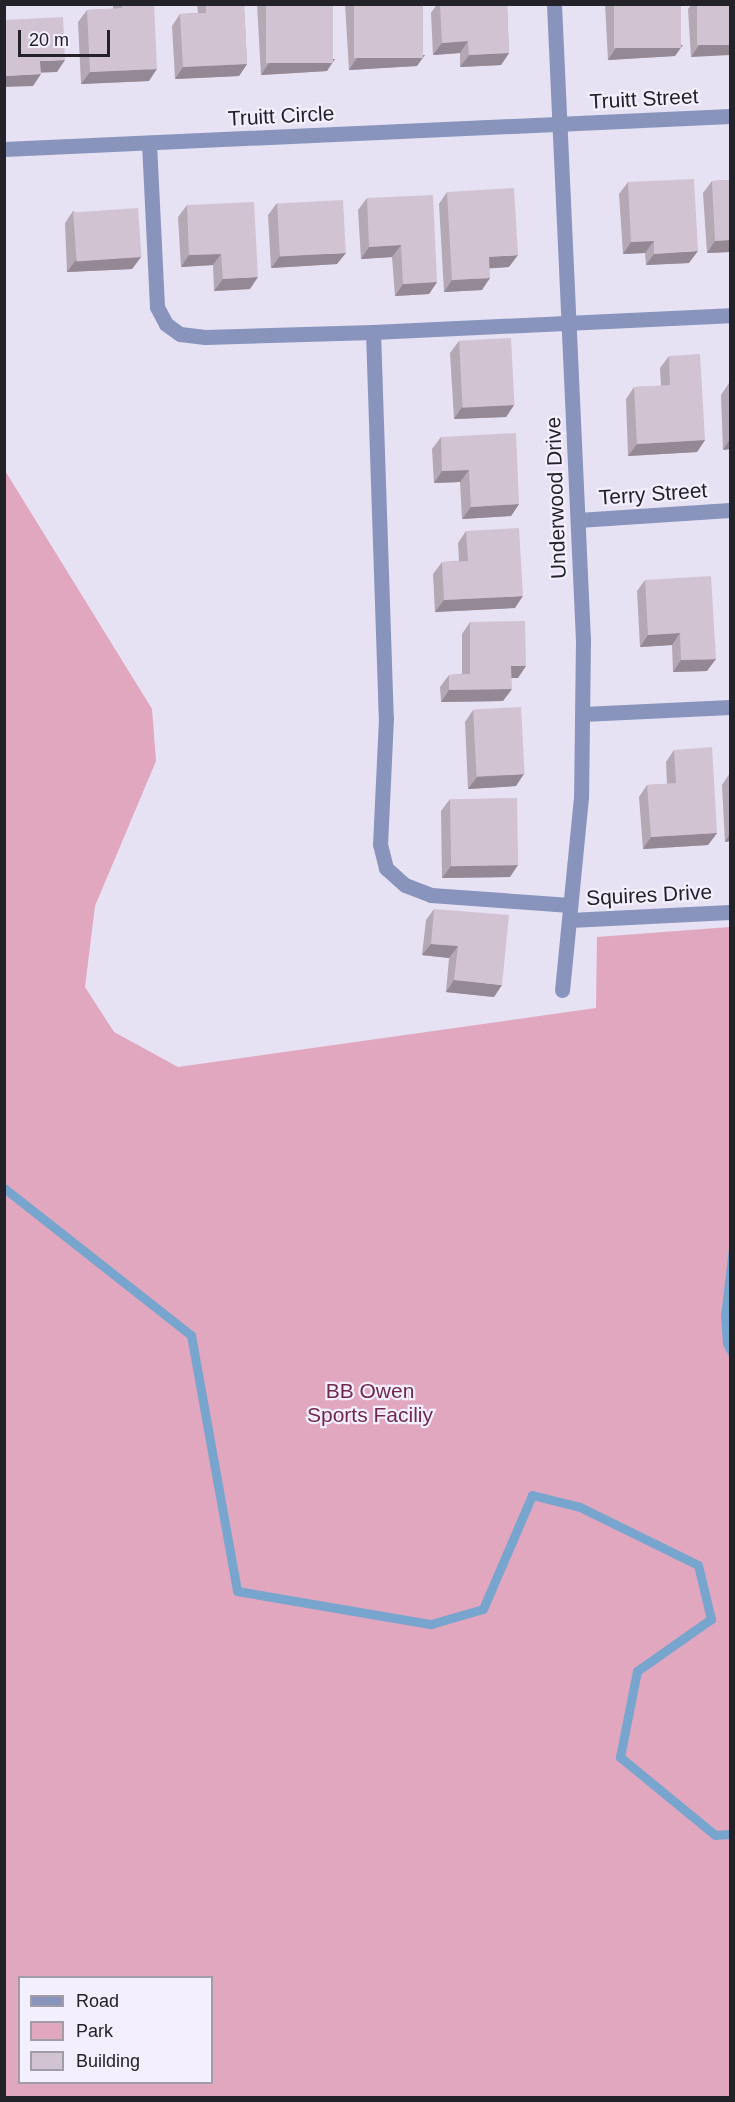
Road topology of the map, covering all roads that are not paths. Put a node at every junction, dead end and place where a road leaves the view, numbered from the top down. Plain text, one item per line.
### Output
1 (554, 4) edge
2 (730, 116) edge
3 (560, 125) junction
4 (149, 143) junction
5 (4, 149) edge
6 (730, 315) edge
7 (569, 324) junction
8 (374, 332) junction
9 (730, 510) edge
10 (578, 520) junction
11 (730, 707) edge
12 (583, 714) junction
13 (570, 912) junction
14 (730, 912) edge
15 (562, 990) dead end

1 - 3 street, Underwood Drive
2 - 3 street, Truitt Street
3 - 4 street, Truitt Circle
3 - 7 street, Underwood Drive
4 - 5 street, Truitt Circle
4 - 8 street
6 - 7 street
7 - 8 street
7 - 10 street, Underwood Drive
8 - 13 street, Squires Drive
9 - 10 street, Terry Street
10 - 12 street, Underwood Drive
11 - 12 street
12 - 13 street, Underwood Drive
13 - 14 street, Squires Drive
13 - 15 street, Underwood Drive

